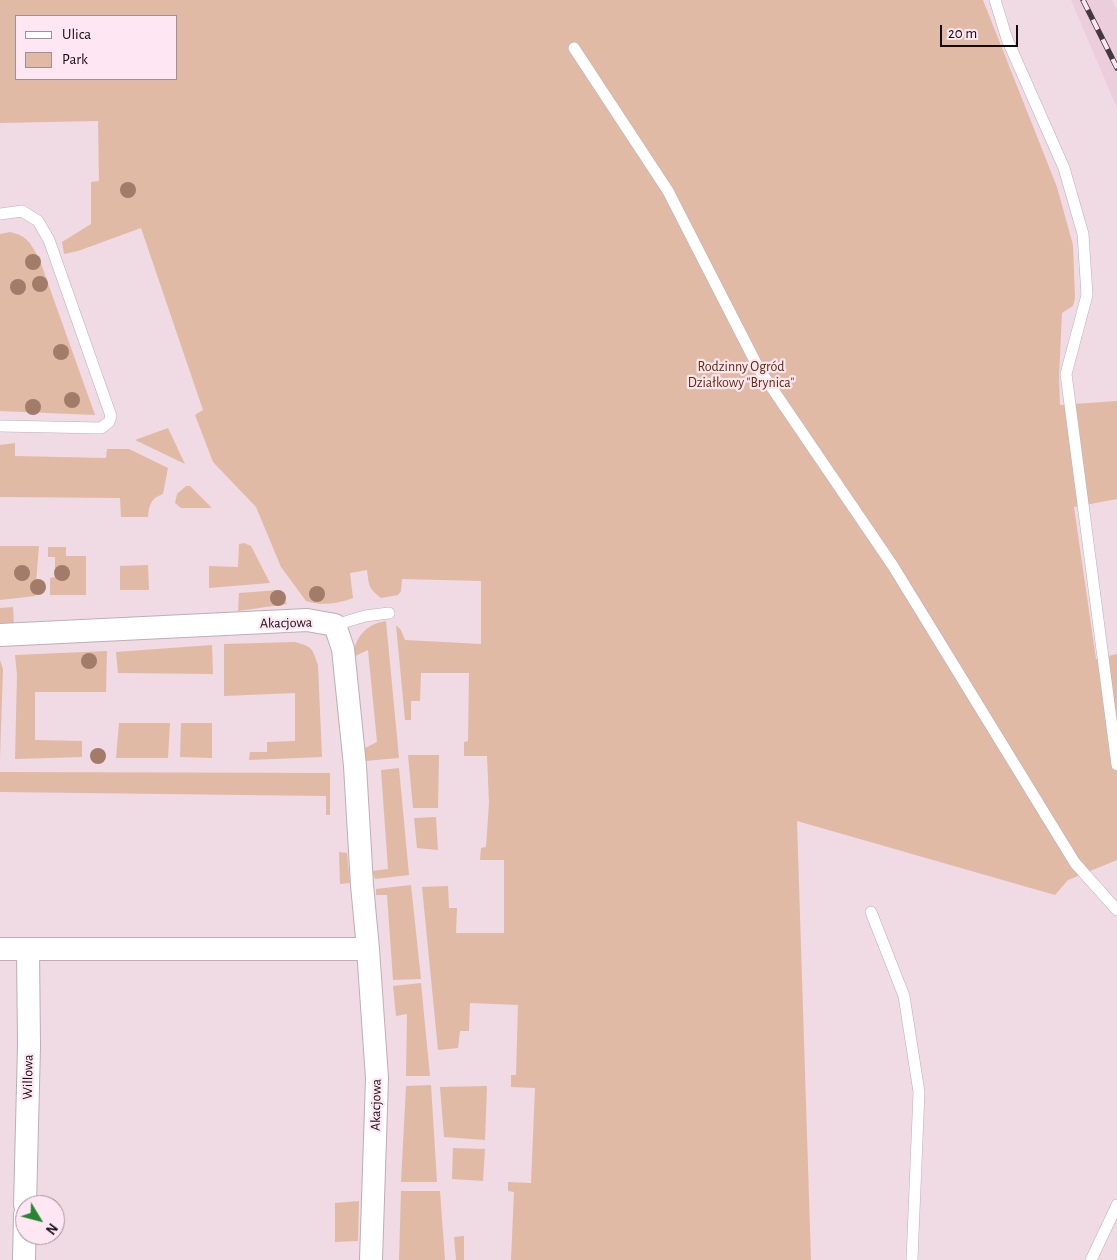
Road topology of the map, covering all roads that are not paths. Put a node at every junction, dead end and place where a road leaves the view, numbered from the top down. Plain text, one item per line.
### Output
1 (995, 0) edge
2 (574, 48) dead end
3 (0, 214) edge
4 (0, 426) edge
5 (389, 613) dead end
6 (335, 625) junction
7 (0, 635) edge
8 (1117, 765) edge
9 (1117, 910) edge
10 (871, 912) dead end
11 (0, 949) edge
12 (28, 949) junction
13 (368, 949) junction
14 (25, 1195) edge
15 (1117, 1205) edge
16 (24, 1245) edge
17 (24, 1260) edge
18 (371, 1260) edge
19 (912, 1260) edge
20 (1091, 1260) edge

1 - 8 lane
2 - 9 lane
3 - 4 lane
5 - 6 lane
6 - 7 street, Akacjowa
6 - 13 street, Akacjowa
10 - 19 lane
11 - 12 street
12 - 13 street
12 - 14 street, Willowa
13 - 18 street, Akacjowa
15 - 20 lane
16 - 17 street

